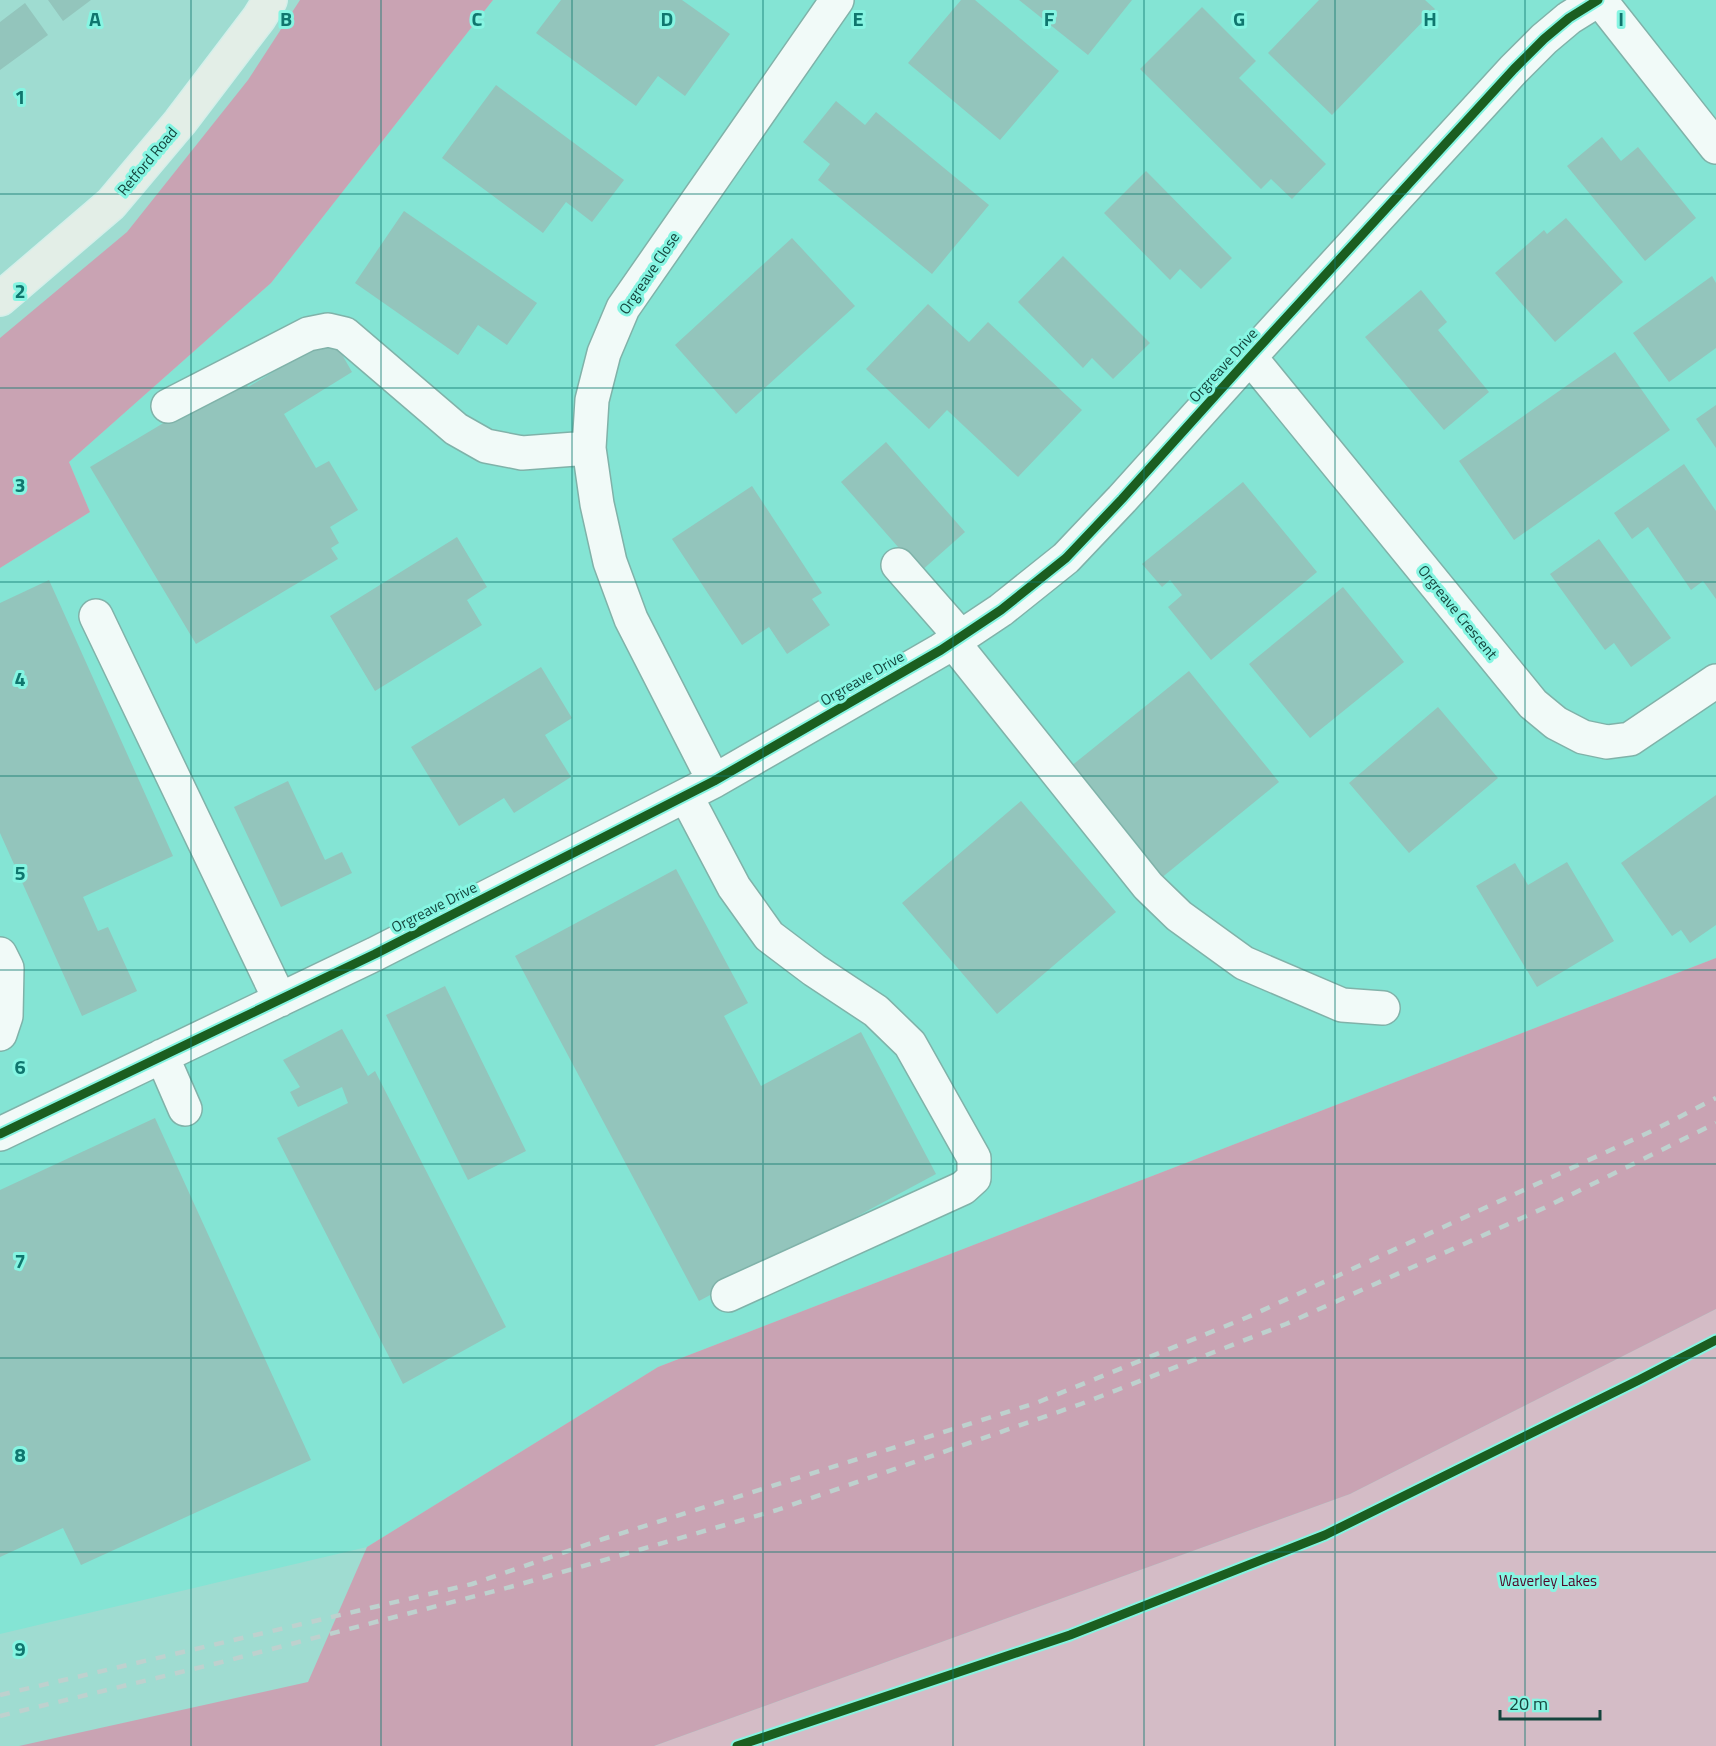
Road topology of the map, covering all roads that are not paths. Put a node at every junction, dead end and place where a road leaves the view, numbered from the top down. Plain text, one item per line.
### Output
1 (270, 0) edge
2 (837, 0) edge
3 (1599, 0) edge
4 (1562, 9) edge
5 (1716, 147) edge
6 (0, 299) edge
7 (1250, 357) junction
8 (168, 406) dead end
9 (589, 448) junction
10 (898, 564) dead end
11 (96, 616) dead end
12 (957, 640) junction
13 (1716, 681) edge
14 (700, 788) junction
15 (0, 954) edge
16 (280, 1000) junction
17 (1383, 1008) dead end
18 (0, 1034) edge
19 (162, 1056) junction
20 (185, 1109) dead end
21 (0, 1134) edge
22 (728, 1295) dead end

1 - 6 main road, Retford Road
2 - 9 street, Orgreave Close
3 - 4 street, Orgreave Drive
3 - 5 street
4 - 7 street, Orgreave Drive
7 - 12 street, Orgreave Drive
7 - 13 street, Orgreave Crescent
8 - 9 street
9 - 14 street, Orgreave Close
10 - 12 street
11 - 16 street
12 - 14 street, Orgreave Drive
12 - 17 street
14 - 16 street, Orgreave Drive
14 - 22 street, Orgreave Close
15 - 18 street
16 - 19 street, Orgreave Drive
19 - 20 street
19 - 21 street, Orgreave Drive

